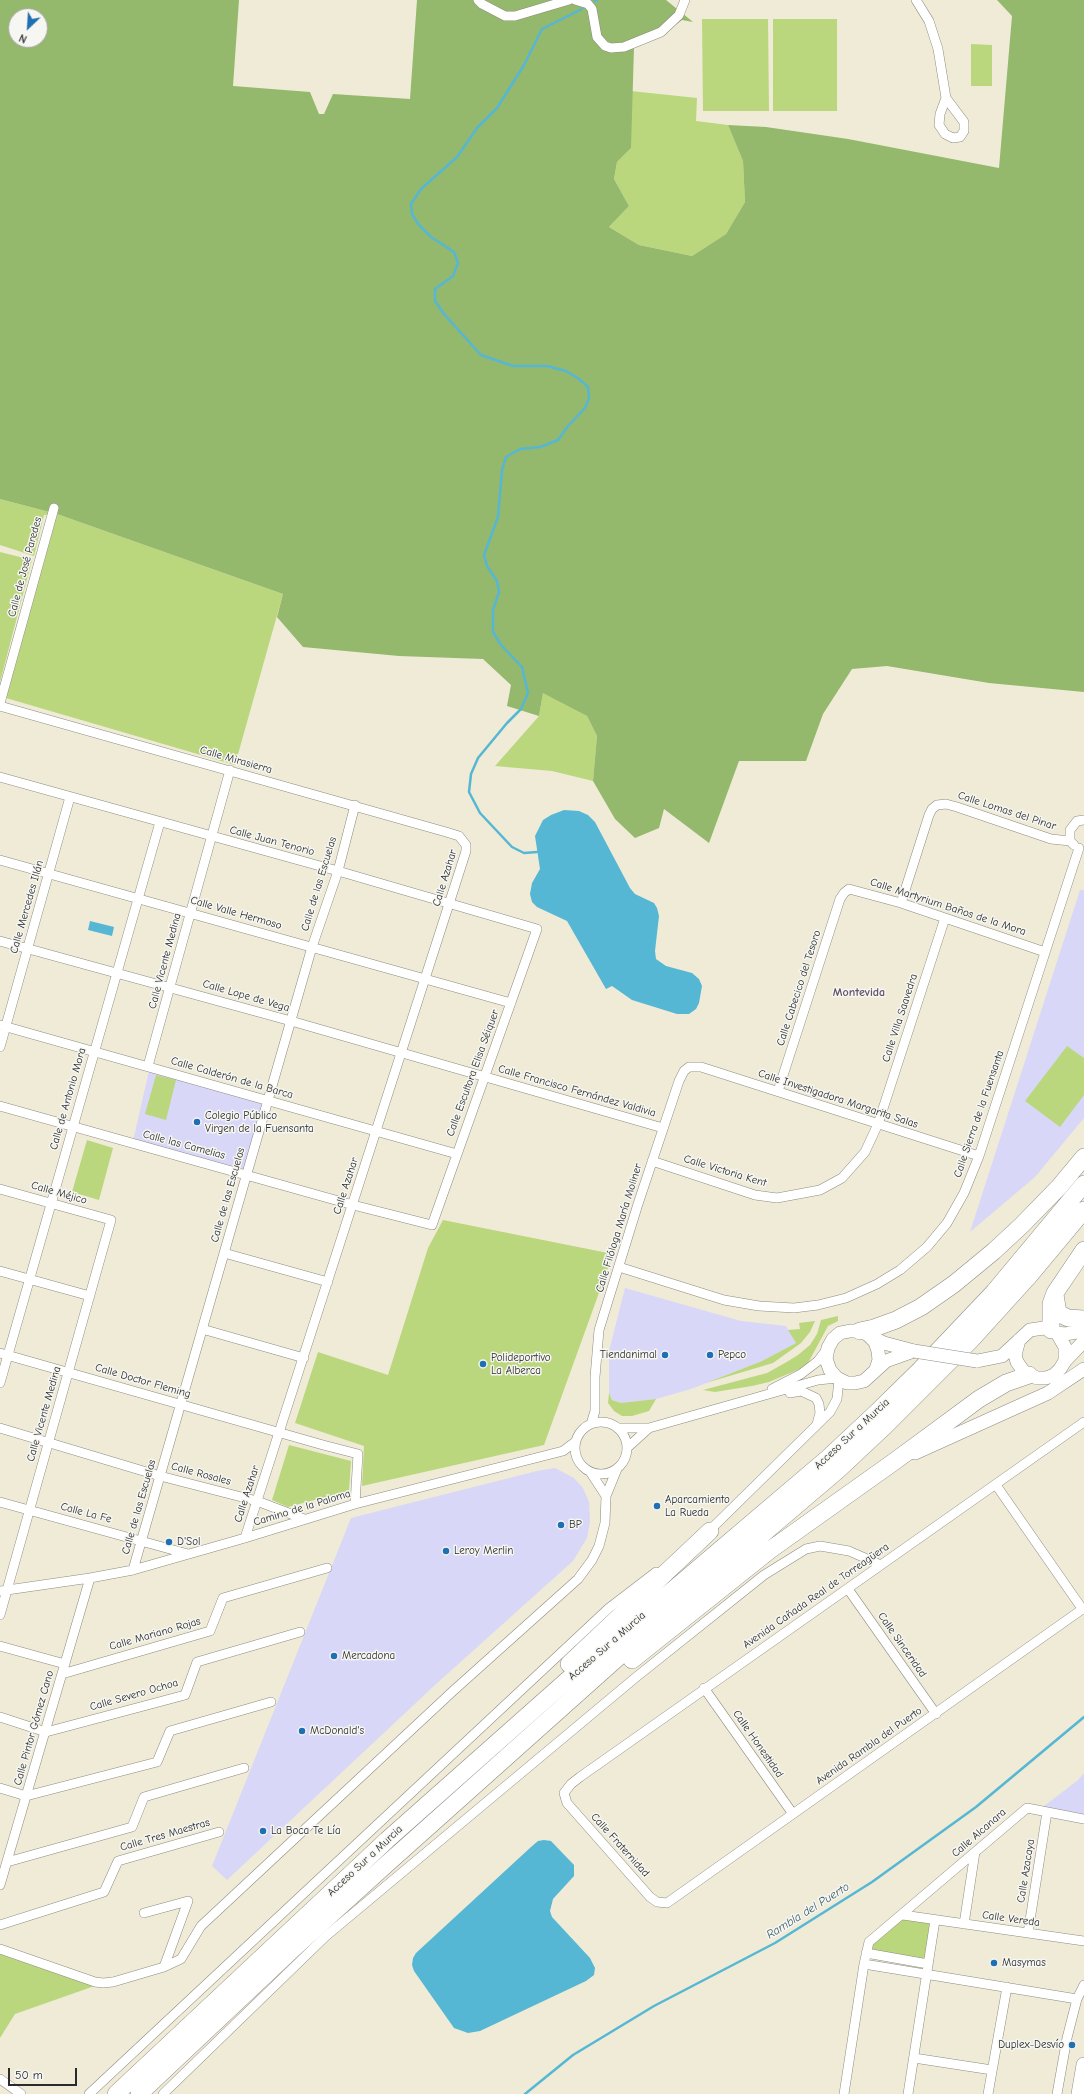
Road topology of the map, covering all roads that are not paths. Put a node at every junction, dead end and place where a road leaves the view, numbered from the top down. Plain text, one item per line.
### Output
1 (478, 0) edge
2 (568, 0) edge
3 (575, 0) edge
4 (685, 0) edge
5 (916, 0) edge
6 (946, 98) dead end
7 (54, 508) dead end
8 (0, 704) edge
9 (230, 770) junction
10 (0, 777) edge
11 (70, 797) junction
12 (355, 805) junction
13 (1084, 820) edge
14 (160, 822) junction
15 (211, 837) junction
16 (464, 841) joint
17 (1070, 841) junction
18 (1082, 849) edge
19 (0, 860) edge
20 (338, 871) junction
21 (48, 873) junction
22 (844, 892) joint
23 (138, 898) junction
24 (901, 903) junction
25 (449, 904) junction
26 (190, 913) junction
27 (945, 918) junction
28 (537, 929) joint
29 (0, 941) edge
30 (312, 947) junction
31 (27, 949) junction
32 (1045, 952) junction
33 (116, 974) junction
34 (425, 979) junction
35 (170, 987) junction
36 (511, 1003) junction
37 (291, 1021) junction
38 (3, 1025) edge
39 (0, 1047) edge
40 (94, 1051) junction
41 (401, 1054) junction
42 (148, 1066) junction
43 (689, 1066) joint
44 (485, 1077) junction
45 (778, 1091) junction
46 (268, 1101) junction
47 (0, 1106) edge
48 (878, 1124) junction
49 (73, 1127) junction
50 (663, 1128) junction
51 (376, 1131) junction
52 (457, 1154) junction
53 (979, 1156) junction
54 (1084, 1157) edge
55 (652, 1162) junction
56 (247, 1175) junction
57 (1084, 1184) edge
58 (0, 1189) edge
59 (51, 1203) junction
60 (353, 1205) junction
61 (1084, 1210) edge
62 (111, 1220) joint
63 (432, 1225) joint
64 (1084, 1250) edge
65 (224, 1253) junction
66 (618, 1266) junction
67 (0, 1271) edge
68 (30, 1279) junction
69 (328, 1282) junction
70 (1055, 1293) junction
71 (90, 1296) junction
72 (1084, 1319) edge
73 (202, 1329) junction
74 (1084, 1330) edge
75 (1054, 1332) junction
76 (864, 1333) junction
77 (1019, 1340) junction
78 (1084, 1341) edge
79 (828, 1348) junction
80 (914, 1351) junction
81 (4, 1354) edge
82 (304, 1358) junction
83 (977, 1361) junction
84 (1065, 1361) junction
85 (876, 1369) junction
86 (1084, 1369) edge
87 (68, 1372) junction
88 (1025, 1372) junction
89 (838, 1379) junction
90 (0, 1384) edge
91 (753, 1399) junction
92 (596, 1402) junction
93 (180, 1405) junction
94 (606, 1422) junction
95 (1084, 1422) edge
96 (591, 1424) junction
97 (817, 1425) junction
98 (0, 1428) edge
99 (618, 1428) junction
100 (649, 1428) junction
101 (279, 1433) junction
102 (49, 1442) junction
103 (575, 1442) junction
104 (628, 1447) junction
105 (563, 1451) junction
106 (575, 1453) junction
107 (895, 1461) junction
108 (617, 1470) junction
109 (591, 1473) junction
110 (160, 1476) junction
111 (996, 1485) junction
112 (606, 1496) junction
113 (257, 1501) junction
114 (0, 1502) edge
115 (355, 1504) junction
116 (30, 1510) junction
117 (304, 1518) junction
118 (710, 1531) junction
119 (245, 1538) junction
120 (141, 1541) junction
121 (188, 1554) junction
122 (881, 1565) junction
123 (327, 1568) dead end
124 (133, 1570) junction
125 (90, 1578) junction
126 (3, 1589) edge
127 (848, 1589) junction
128 (1083, 1609) edge
129 (0, 1615) edge
130 (300, 1632) dead end
131 (0, 1646) edge
132 (65, 1664) junction
133 (62, 1674) junction
134 (586, 1687) junction
135 (704, 1688) junction
136 (271, 1702) dead end
137 (936, 1714) junction
138 (0, 1717) edge
139 (46, 1732) junction
140 (244, 1768) dead end
141 (0, 1788) edge
142 (564, 1794) joint
143 (26, 1796) junction
144 (1047, 1812) junction
145 (793, 1814) junction
146 (1084, 1819) edge
147 (219, 1832) dead end
148 (387, 1840) junction
149 (976, 1852) junction
150 (7, 1862) junction
151 (0, 1885) edge
152 (667, 1903) joint
153 (144, 1913) dead end
154 (903, 1915) junction
155 (935, 1920) junction
156 (964, 1924) junction
157 (0, 1925) edge
158 (1028, 1933) junction
159 (1084, 1942) edge
160 (0, 1949) edge
161 (866, 1953) junction
162 (864, 1964) junction
163 (928, 1964) junction
164 (164, 1967) junction
165 (927, 1975) junction
166 (1084, 1985) edge
167 (1007, 1988) junction
168 (1077, 1999) junction
169 (914, 2058) junction
170 (1084, 2065) edge
171 (992, 2070) junction
172 (0, 2079) edge
173 (21, 2094) edge
174 (89, 2094) edge
175 (116, 2094) edge
176 (138, 2094) edge
177 (163, 2094) edge
178 (844, 2094) edge
179 (908, 2094) edge
180 (988, 2094) edge
181 (1057, 2094) edge
182 (1079, 2094) edge

1 - 2 street
3 - 4 street
5 - 6 street
7 - 8 street, Calle de José Paredes
8 - 9 street, Calle Mirasierra
9 - 12 street, Calle Mirasierra
9 - 15 street, Calle Vicente Medina
10 - 11 street, Calle Juan Tenorio
11 - 14 street, Calle Juan Tenorio
11 - 21 street, Calle Mercedes Illán
12 - 16 street, Calle Mirasierra
12 - 20 street, Calle de las Escuelas
13 - 17 street
14 - 15 street, Calle Juan Tenorio
14 - 23 street, Calle de Antonio Mora
15 - 20 street, Calle Juan Tenorio
15 - 26 street, Calle Vicente Medina
16 - 25 street, Calle Azahar
17 - 18 street
17 - 24 street, Calle Lomas del Pinar
18 - 32 street, Calle Sierra de la Fuensanta
19 - 21 street, Calle Valle Hermoso
20 - 25 street, Calle Juan Tenorio
20 - 30 street, Calle de las Escuelas
21 - 23 street, Calle Valle Hermoso
21 - 31 street, Calle Mercedes Illán
22 - 24 street, Calle Martyrium Baños de la Mora
22 - 45 street, Calle Cabecico del Tesoro
23 - 26 street, Calle Valle Hermoso
23 - 33 street, Calle de Antonio Mora
24 - 27 street, Calle Martyrium Baños de la Mora
25 - 28 street, Calle Juan Tenorio
25 - 34 street, Calle Azahar
26 - 30 street, Calle Valle Hermoso
26 - 35 street, Calle Vicente Medina
27 - 32 street, Calle Martyrium Baños de la Mora
27 - 48 street, Calle Villa Saavedra
28 - 36 street, Calle Escultora Elisa Séiquer
29 - 31 street, Calle Lope de Vega
30 - 34 street, Calle Valle Hermoso
30 - 37 street, Calle de las Escuelas
31 - 33 street, Calle Lope de Vega
31 - 38 street, Calle Mercedes Illán
32 - 53 street, Calle Sierra de la Fuensanta
33 - 35 street, Calle Lope de Vega
33 - 40 street, Calle de Antonio Mora
34 - 36 street, Calle Valle Hermoso
34 - 41 street, Calle Azahar
35 - 37 street, Calle Lope de Vega
35 - 42 street, Calle Vicente Medina
36 - 44 street, Calle Escultora Elisa Séiquer
37 - 41 street, Calle Lope de Vega
37 - 46 street, Calle de las Escuelas
38 - 39 street, Calle Mercedes Illán
38 - 40 street, Calle Calderón de la Barca
40 - 42 street, Calle Calderón de la Barca
40 - 49 street, Calle de Antonio Mora
41 - 44 street, Calle Lope de Vega
41 - 51 street, Calle Azahar
42 - 46 street, Calle Calderón de la Barca
43 - 45 street, Calle Investigadora Margarita Salas
43 - 50 street, Calle Filóloga María Moliner
44 - 50 street, Calle Francisco Fernández Valdivia
44 - 52 street, Calle Escultora Elisa Séiquer
45 - 48 street, Calle Investigadora Margarita Salas
46 - 51 street, Calle Calderón de la Barca
46 - 56 street, Calle de las Escuelas
47 - 49 street, Calle las Camelias
48 - 53 street, Calle Investigadora Margarita Salas
48 - 55 street, Calle Victoria Kent
49 - 56 street, Calle las Camelias
49 - 59 street, Calle de Antonio Mora
50 - 55 street, Calle Filóloga María Moliner
51 - 52 street, Calle Calderón de la Barca
51 - 60 street, Calle Azahar
52 - 63 street, Calle Escultora Elisa Séiquer
53 - 66 street, Calle Sierra de la Fuensanta
54 - 76 highway
55 - 66 street, Calle Filóloga María Moliner
56 - 60 street, Calle las Camelias
56 - 65 street, Calle de las Escuelas
57 - 148 highway, Acceso Sur a Murcia
58 - 59 street, Calle Méjico
59 - 62 street, Calle Méjico
59 - 68 street, Calle de Antonio Mora
60 - 63 street, Calle las Camelias
60 - 69 street, Calle Azahar
61 - 134 highway, Acceso Sur a Murcia
62 - 71 street, Calle Vicente Medina
64 - 70 highway
65 - 69 street
65 - 73 street, Calle de las Escuelas
66 - 92 street, Calle Filóloga María Moliner
67 - 68 street
68 - 71 street
68 - 81 street, Calle de Antonio Mora
69 - 82 street, Calle Azahar
70 - 72 highway
70 - 75 highway
71 - 87 street, Calle Vicente Medina
73 - 82 street
73 - 93 street, Calle de las Escuelas
74 - 75 street
75 - 77 street
75 - 84 street
76 - 79 street
76 - 80 street
76 - 85 street
77 - 83 street
77 - 88 street
78 - 84 street
79 - 89 street
79 - 91 street
80 - 83 street, bridge
80 - 85 street
81 - 87 street, Calle Doctor Fleming
81 - 90 street, Calle de Antonio Mora
82 - 101 street, Calle Azahar
83 - 88 street
84 - 88 street
85 - 89 street
86 - 107 street
87 - 93 street, Calle Doctor Fleming
87 - 102 street, Calle Vicente Medina
88 - 107 highway
89 - 91 street
89 - 97 street
91 - 97 street
91 - 100 street
92 - 94 street, Calle Filóloga María Moliner
92 - 96 street, Calle Filóloga María Moliner
93 - 101 street, Calle Doctor Fleming
93 - 110 street, Calle de las Escuelas
94 - 96 street
94 - 99 street
95 - 111 street, Avenida Cañada Real de Torreagüera
96 - 103 street
97 - 118 street
98 - 102 street, Calle Rosales
99 - 100 street
99 - 104 street
100 - 104 street
101 - 113 street, Calle Azahar
101 - 115 street, Calle Doctor Fleming
102 - 110 street, Calle Rosales
102 - 116 street, Calle Vicente Medina
103 - 105 street, Camino de la Paloma
103 - 106 street
104 - 108 street
105 - 106 street, Camino de la Paloma
105 - 115 street, Camino de la Paloma
106 - 109 street
107 - 134 highway
108 - 109 street
108 - 112 street
109 - 112 street
110 - 113 street, Calle Rosales
110 - 120 street, Calle de las Escuelas
111 - 122 street, Avenida Cañada Real de Torreagüera
111 - 128 street
112 - 164 street
113 - 117 street, Calle Rosales
113 - 119 street, Calle Azahar
114 - 116 street, Calle La Fe
115 - 117 street, Camino de la Paloma
116 - 120 street, Calle La Fe
116 - 126 street, Calle Vicente Medina
117 - 119 street, Camino de la Paloma
118 - 148 highway
118 - 174 street
119 - 121 street, Camino de la Paloma
120 - 121 street, Calle La Fe
120 - 124 street, Calle de las Escuelas
121 - 124 street, Camino de la Paloma
122 - 127 street, Avenida Cañada Real de Torreagüera
122 - 177 street
123 - 133 street, Calle Mariano Rojas
124 - 125 street, Camino de la Paloma
125 - 126 street, Camino de la Paloma
125 - 132 street, Calle Pintor Gómez Cano
126 - 129 street, Calle Vicente Medina
127 - 135 street, Avenida Cañada Real de Torreagüera
127 - 137 street, Calle Sinceridad
128 - 137 street, Avenida Rambla del Puerto
130 - 139 street, Calle Severo Ochoa
131 - 132 street
132 - 133 street, Calle Pintor Gómez Cano
133 - 139 street, Calle Pintor Gómez Cano
134 - 176 highway, Acceso Sur a Murcia
135 - 142 street, Avenida Cañada Real de Torreagüera
135 - 145 street, Calle Honestidad
136 - 143 street
137 - 145 street, Avenida Rambla del Puerto
138 - 139 street
139 - 143 street, Calle Pintor Gómez Cano
140 - 150 street
141 - 143 street
142 - 152 street, Calle Fraternidad
143 - 150 street, Calle Pintor Gómez Cano
144 - 146 street, Calle Alcanara
144 - 149 street, Calle Alcanara
144 - 158 street, Calle Azacaya
145 - 152 street, Avenida Rambla del Puerto
147 - 157 street, Calle Tres Maestras
148 - 175 highway, Acceso Sur a Murcia
149 - 154 street, Calle Alcanara
149 - 156 street
150 - 151 street, Calle Pintor Gómez Cano
153 - 164 street
154 - 155 street, Calle Vereda
154 - 161 street, Calle Alcanara
155 - 156 street, Calle Vereda
155 - 163 street
156 - 158 street, Calle Vereda
158 - 159 street, Calle Vereda
160 - 164 street
161 - 162 street
161 - 163 street
162 - 165 street
162 - 178 street
163 - 165 street
165 - 167 street
165 - 169 street
166 - 168 street
167 - 168 street
167 - 171 street
168 - 181 street
169 - 171 street
169 - 179 street
170 - 182 main road
171 - 180 street
172 - 173 street

